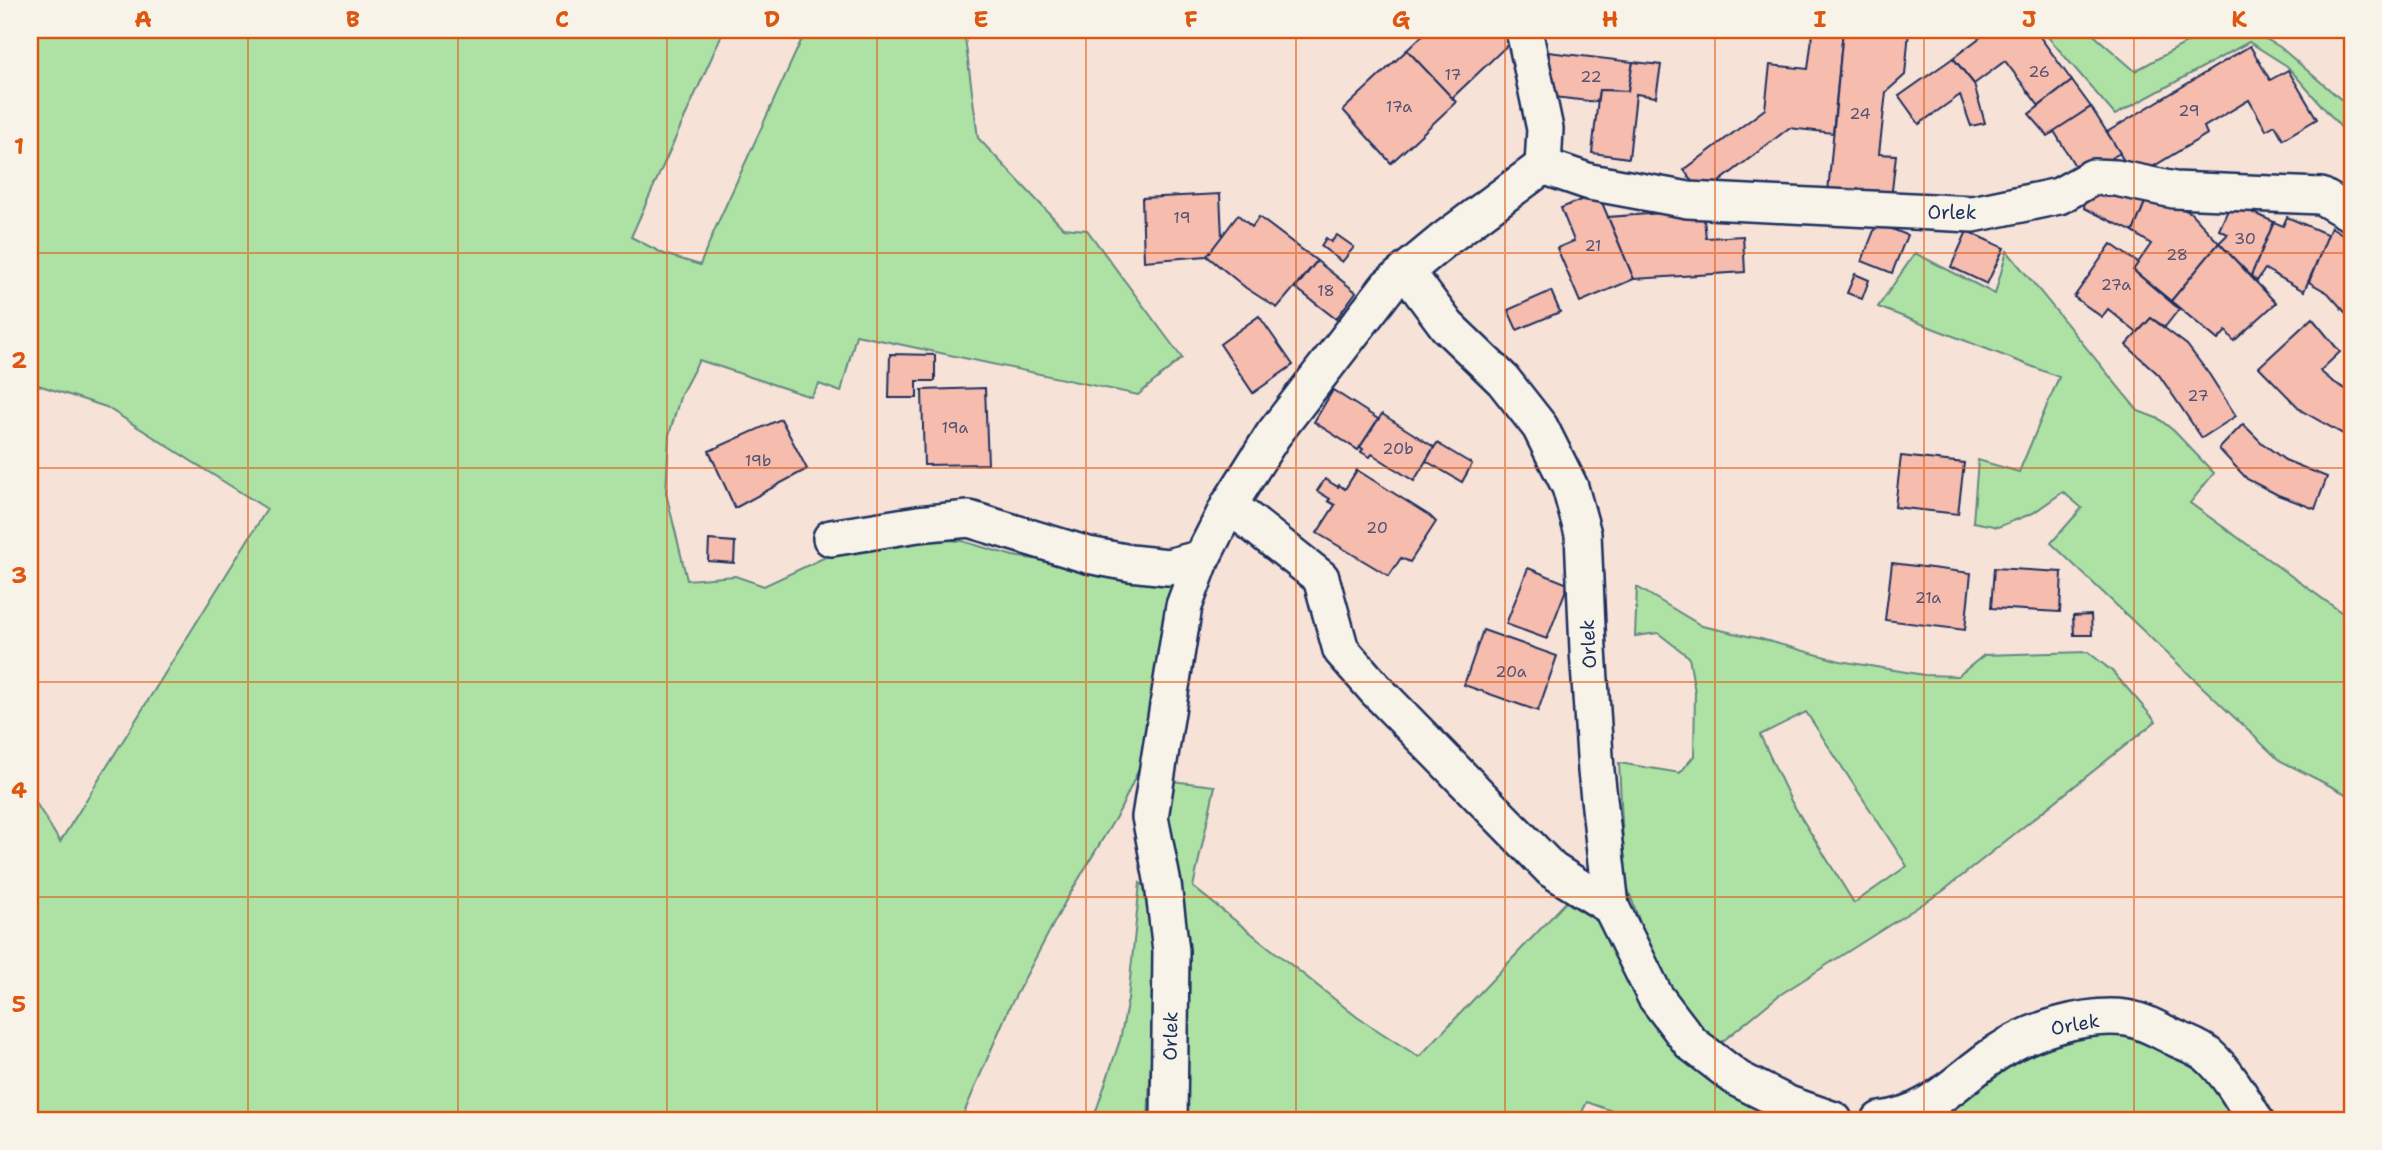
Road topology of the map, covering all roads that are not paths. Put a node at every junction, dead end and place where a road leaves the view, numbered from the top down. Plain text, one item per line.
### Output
1 (1524, 30) edge
2 (1543, 166) junction
3 (2352, 214) edge
4 (1406, 271) junction
5 (1229, 505) junction
6 (831, 538) dead end
7 (1202, 558) junction
8 (1611, 907) junction
9 (1169, 1120) edge
10 (1835, 1120) edge
11 (1880, 1120) edge
12 (2255, 1120) edge

1 - 2 street
2 - 3 street, Orlek
2 - 4 street, Orlek
4 - 5 street, Orlek
4 - 8 street, Orlek
5 - 7 street, Orlek
5 - 8 street
6 - 7 street
7 - 9 street, Orlek
8 - 10 street, Orlek
11 - 12 street, Orlek

